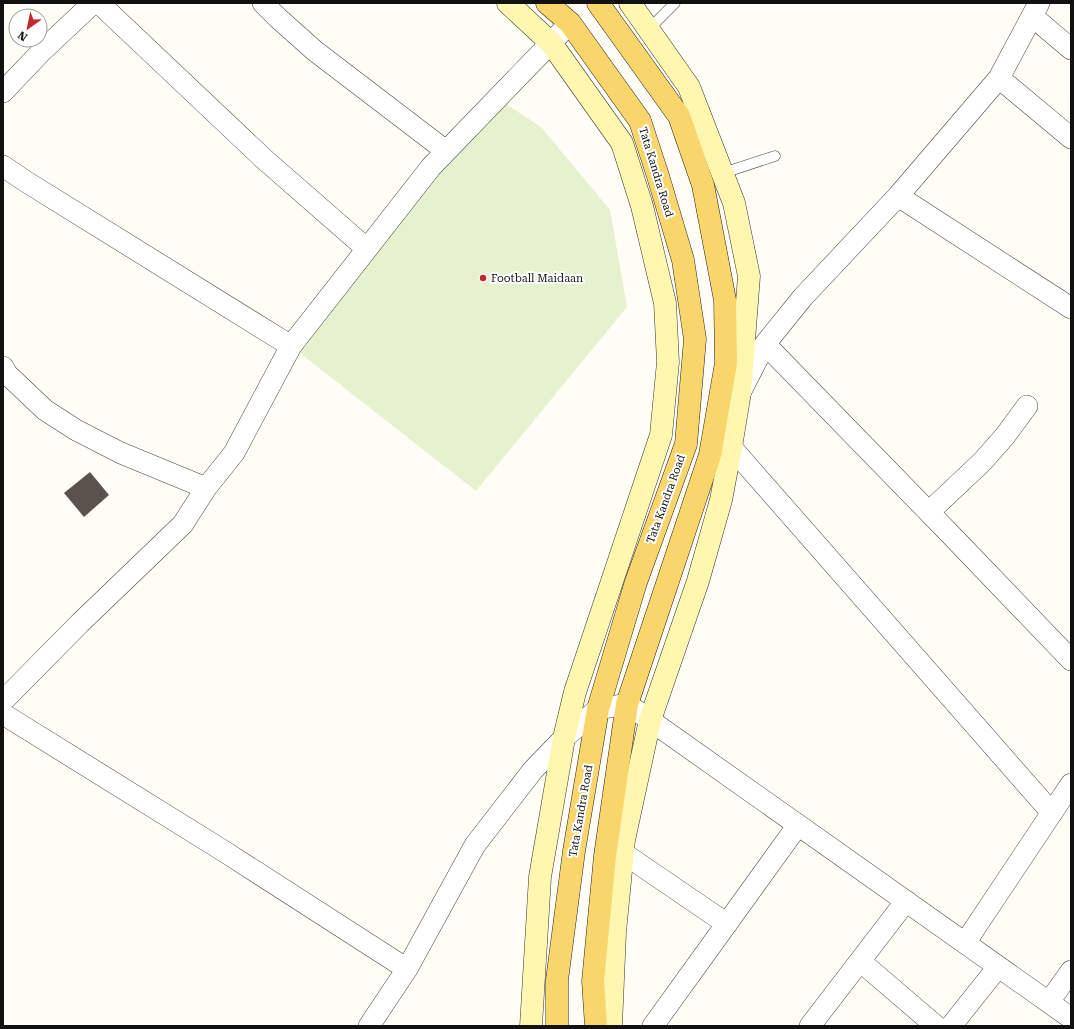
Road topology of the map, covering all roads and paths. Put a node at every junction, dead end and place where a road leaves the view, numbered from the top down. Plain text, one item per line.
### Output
1 (93, 3) edge
2 (99, 3) edge
3 (263, 3) edge
4 (508, 3) edge
5 (547, 3) edge
6 (598, 3) edge
7 (630, 3) edge
8 (675, 3) edge
9 (1036, 10) edge
10 (570, 23) junction
11 (648, 29) junction
12 (551, 43) junction
13 (1071, 49) edge
14 (999, 78) junction
15 (3, 92) edge
16 (1071, 138) edge
17 (446, 151) junction
18 (775, 156) dead end
19 (3, 166) edge
20 (722, 173) junction
21 (703, 184) junction
22 (898, 196) junction
23 (367, 249) junction
24 (1071, 308) edge
25 (764, 344) junction
26 (291, 346) junction
27 (3, 367) edge
28 (740, 392) junction
29 (1027, 406) dead end
30 (731, 447) junction
31 (710, 455) junction
32 (206, 488) junction
33 (929, 512) junction
34 (1071, 660) edge
35 (3, 701) edge
36 (627, 704) junction
37 (598, 710) junction
38 (3, 714) edge
39 (650, 720) junction
40 (564, 738) junction
41 (1071, 784) edge
42 (1052, 813) junction
43 (798, 825) junction
44 (623, 853) junction
45 (906, 901) junction
46 (726, 924) junction
47 (965, 943) junction
48 (860, 961) junction
49 (998, 967) junction
50 (407, 969) junction
51 (1071, 971) edge
52 (1049, 1002) junction
53 (1071, 1018) edge
54 (369, 1026) edge
55 (531, 1026) edge
56 (557, 1026) edge
57 (596, 1026) edge
58 (611, 1026) edge
59 (653, 1026) edge
60 (810, 1026) edge
61 (936, 1026) edge
62 (951, 1026) edge

1 - 15 street
2 - 23 street
3 - 17 street
4 - 12 street
5 - 10 main road, Tata Kandra Road
6 - 21 main road
7 - 11 street
8 - 11 lane
9 - 13 street
9 - 14 street
10 - 12 street
10 - 37 main road, Tata Kandra Road
11 - 20 street
12 - 17 street
12 - 40 street
14 - 16 street
14 - 22 street
17 - 23 street
18 - 20 lane
19 - 26 street
20 - 21 lane
20 - 28 street
21 - 31 main road
22 - 24 street
22 - 25 street
23 - 26 street
25 - 28 street
25 - 33 street
26 - 32 street
27 - 32 street
28 - 30 street
28 - 31 street
29 - 33 street
30 - 39 street
30 - 42 street
31 - 36 main road
32 - 35 street
33 - 34 street
36 - 37 street
36 - 39 street
36 - 57 main road
37 - 40 street
37 - 56 main road, Tata Kandra Road
38 - 50 street
39 - 43 street
39 - 44 street
40 - 50 street
40 - 55 street
41 - 42 street
42 - 47 street
43 - 45 street
43 - 46 street
44 - 46 street
44 - 58 street
45 - 47 street
45 - 48 street
46 - 59 street
47 - 49 street
48 - 60 street
48 - 61 street
49 - 52 street
49 - 62 street
50 - 54 street
51 - 52 street
52 - 53 street

